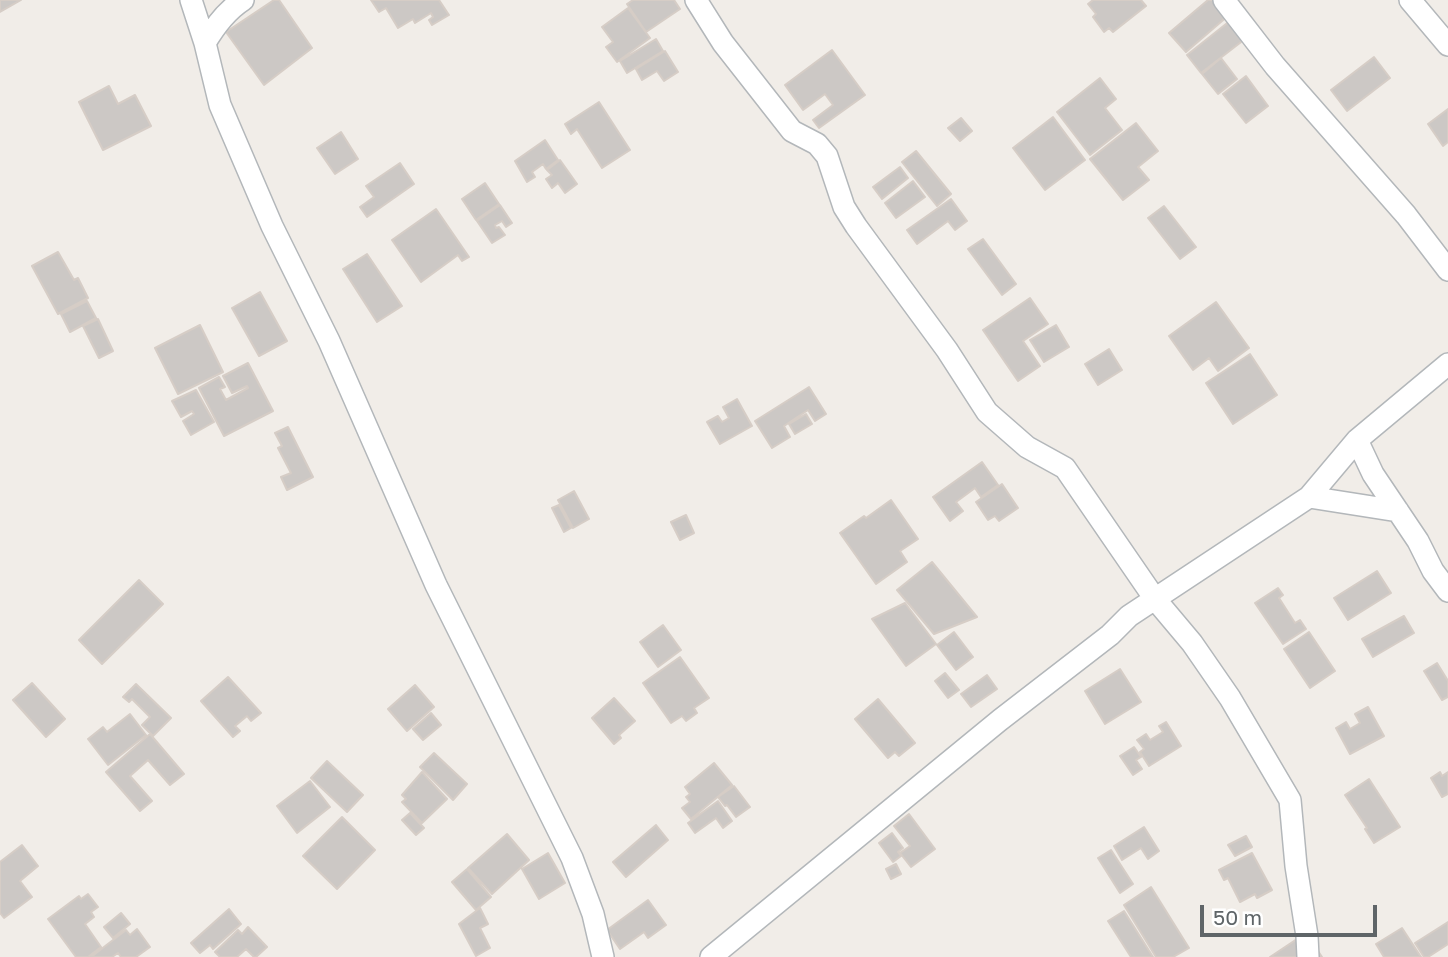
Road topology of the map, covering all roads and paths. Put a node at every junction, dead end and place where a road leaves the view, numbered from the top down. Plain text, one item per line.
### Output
1 (191, 0) edge
2 (243, 0) edge
3 (696, 0) edge
4 (1224, 0) edge
5 (1410, 0) edge
6 (205, 43) junction
7 (1448, 44) edge
8 (1448, 270) edge
9 (1448, 364) edge
10 (1357, 440) junction
11 (1309, 497) junction
12 (1398, 511) junction
13 (1448, 591) edge
14 (1155, 599) junction
15 (603, 957) edge
16 (711, 957) edge
17 (1308, 957) edge

1 - 6 street
2 - 6 street
3 - 14 street
4 - 8 street
5 - 7 street
6 - 15 street
9 - 10 street
10 - 11 street
10 - 12 street
11 - 12 street
11 - 14 street
12 - 13 street
14 - 16 street
14 - 17 street

